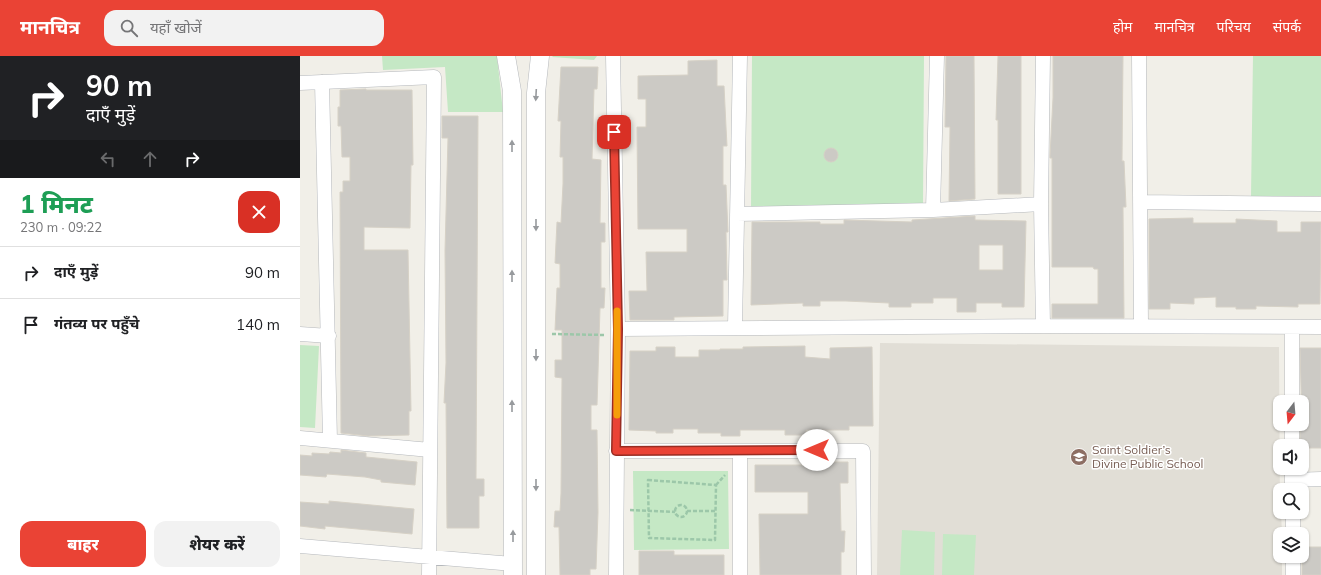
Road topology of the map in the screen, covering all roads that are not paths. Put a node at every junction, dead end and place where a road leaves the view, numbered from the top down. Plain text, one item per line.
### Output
1 (506, 56) edge
2 (540, 56) edge
3 (613, 56) edge
4 (740, 56) edge
5 (937, 56) edge
6 (1043, 56) edge
7 (1139, 56) edge
8 (322, 82) junction
9 (300, 83) edge
10 (1140, 202) junction
11 (1041, 204) junction
12 (1321, 204) edge
13 (933, 210) junction
14 (737, 214) junction
15 (1043, 326) junction
16 (1141, 326) junction
17 (735, 327) junction
18 (1292, 327) junction
19 (1321, 327) edge
20 (618, 332) junction
21 (300, 334) edge
22 (329, 336) junction
23 (1292, 395) edge
24 (300, 438) edge
25 (330, 440) junction
26 (430, 450) junction
27 (616, 451) junction
28 (740, 451) junction
29 (1292, 479) edge
30 (1321, 479) edge
31 (300, 546) edge
32 (430, 557) junction
33 (1293, 563) edge
34 (513, 570) edge
35 (429, 575) edge
36 (536, 575) edge
37 (616, 575) edge
38 (740, 575) edge
39 (864, 575) edge
40 (1293, 575) edge

34 -> 1 street
2 -> 36 street
3 - 20 street
4 - 14 street
5 - 13 street
6 - 11 street
7 - 10 street
8 - 9 street
8 - 22 street
8 - 26 street
10 - 12 street
10 - 16 street
11 - 13 street
11 - 15 street
13 - 14 street
14 - 17 street
15 - 16 street
15 - 17 street
16 - 18 street
17 - 20 street
18 - 19 street
18 - 23 street
20 - 27 street
21 - 22 street
22 - 25 street
24 - 25 street
25 - 26 street
26 - 32 street
27 - 28 street
27 - 37 street
28 - 38 street
28 - 39 street
29 - 30 street
31 - 32 street
32 - 34 street
32 - 35 street
33 - 40 street

